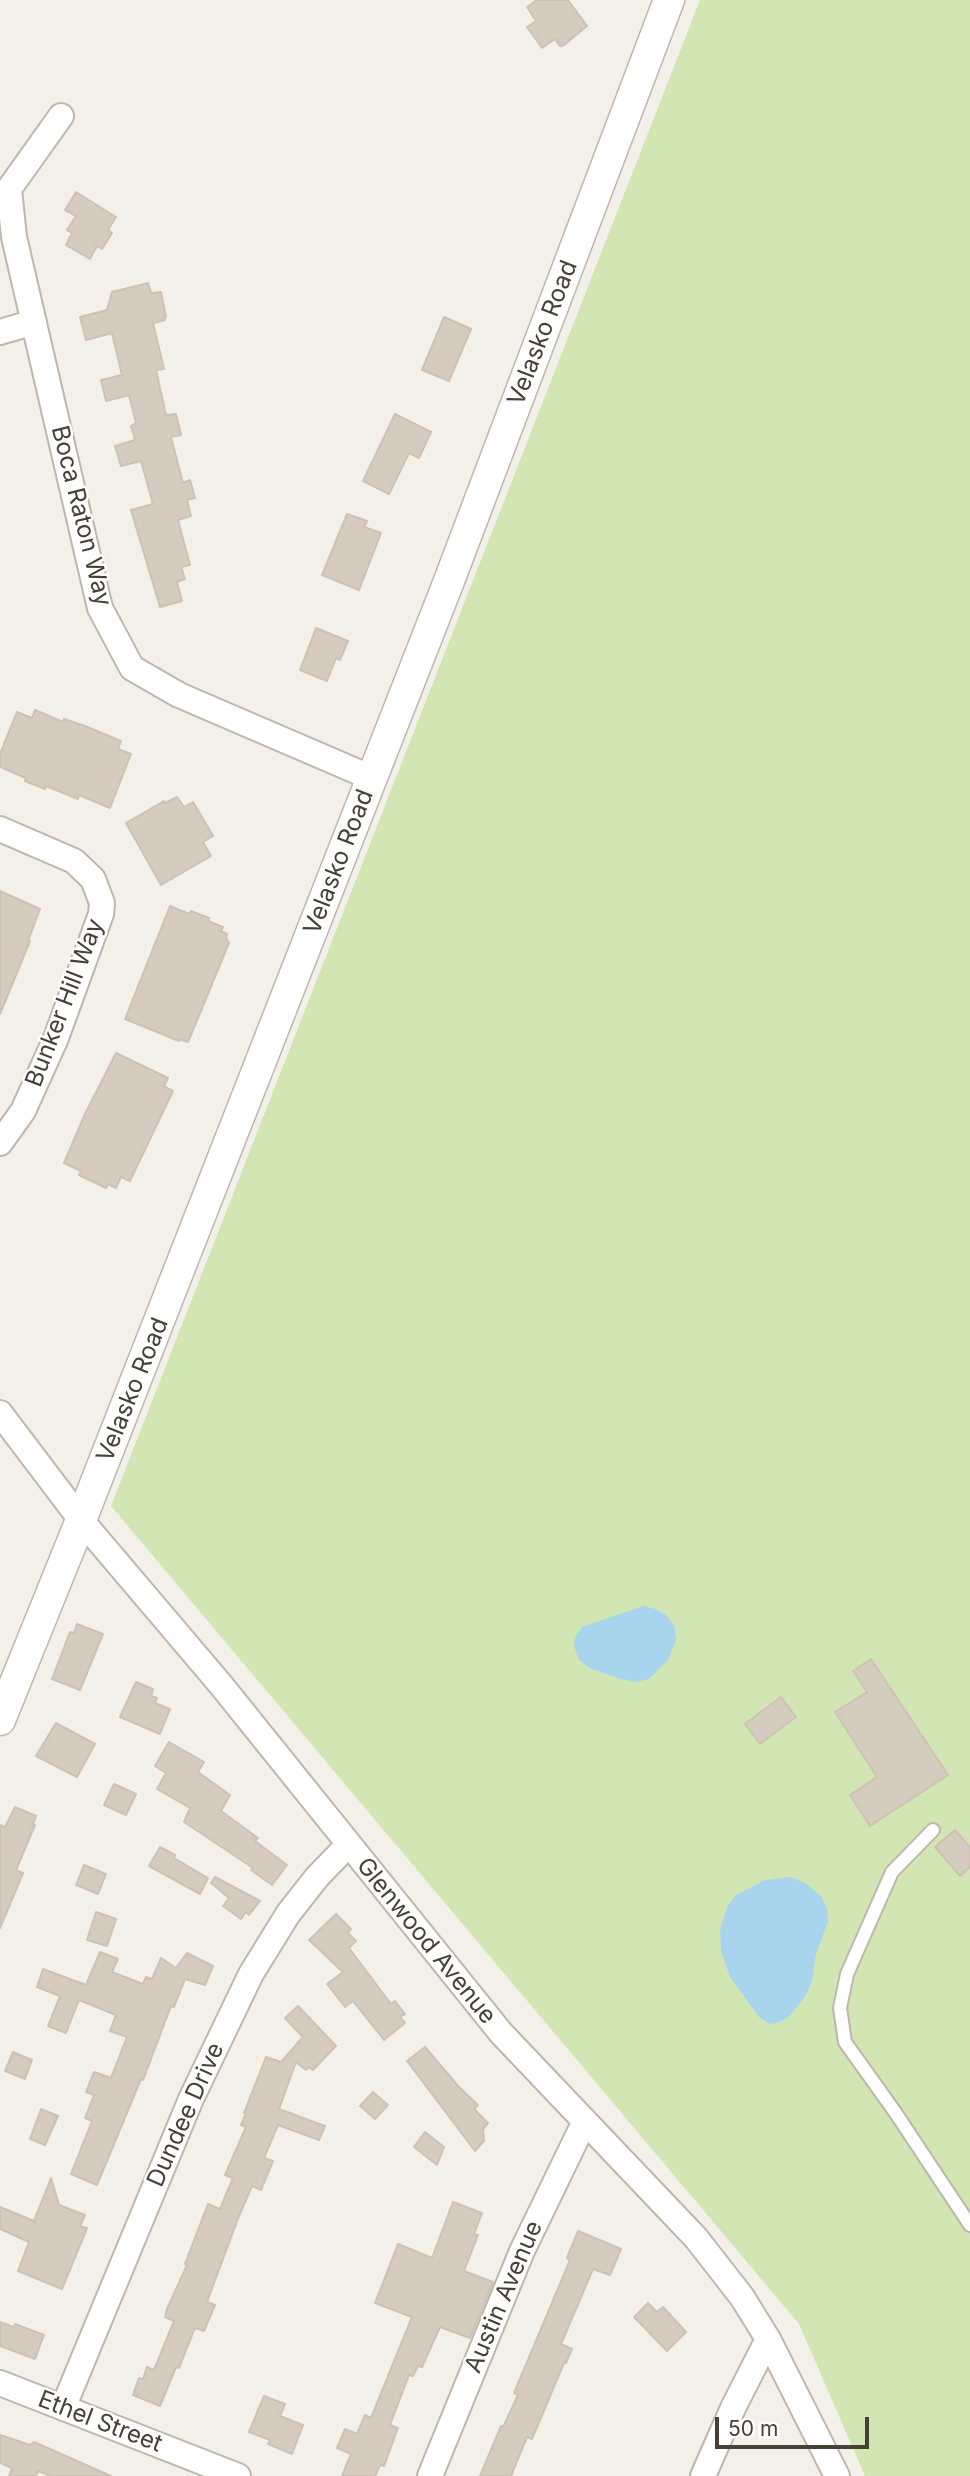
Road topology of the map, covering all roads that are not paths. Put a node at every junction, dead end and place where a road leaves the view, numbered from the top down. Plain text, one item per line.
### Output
1 (669, 0) edge
2 (61, 116) dead end
3 (34, 322) junction
4 (0, 331) edge
5 (372, 778) junction
6 (0, 829) edge
7 (0, 1143) edge
8 (0, 1413) edge
9 (81, 1520) junction
10 (0, 1720) edge
11 (933, 1829) dead end
12 (348, 1845) junction
13 (585, 2121) junction
14 (970, 2225) edge
15 (768, 2339) junction
16 (0, 2383) edge
17 (63, 2408) junction
18 (238, 2476) edge
19 (430, 2476) edge
20 (703, 2476) edge
21 (837, 2476) edge

1 - 5 street, Velasko Road
2 - 3 street, Boca Raton Way
3 - 4 street
3 - 5 street, Boca Raton Way
5 - 9 street, Velasko Road
6 - 7 street, Bunker Hill Way
8 - 9 street, Glenwood Avenue
9 - 10 street, Velasko Road
9 - 12 street, Glenwood Avenue
11 - 14 lane
12 - 13 street, Glenwood Avenue
12 - 17 street, Dundee Drive
13 - 15 street, Glenwood Avenue
13 - 19 street, Austin Avenue
15 - 20 street
15 - 21 street, Glenwood Avenue
16 - 17 street, Ethel Street
17 - 18 street, Ethel Street

